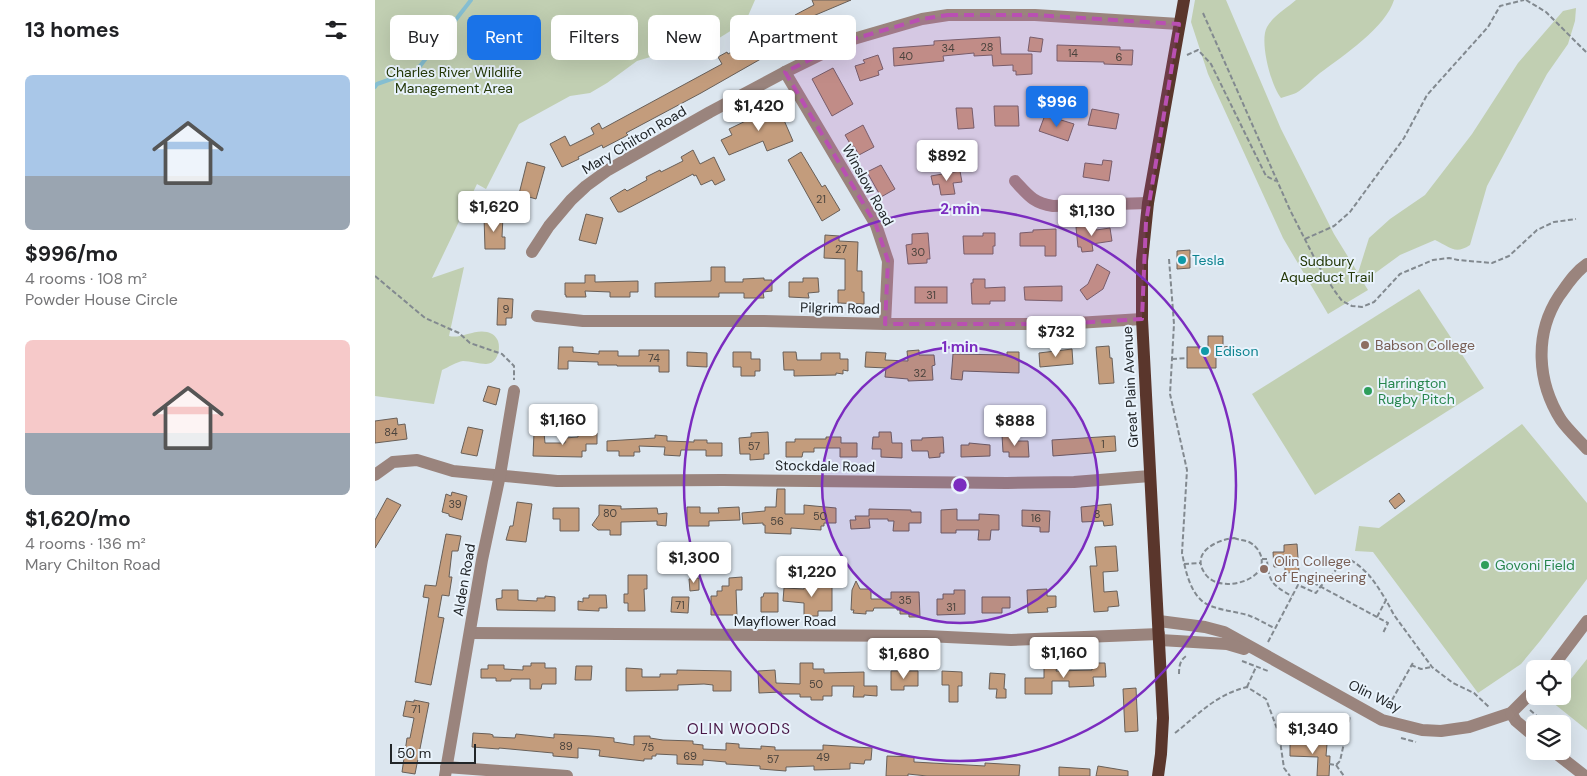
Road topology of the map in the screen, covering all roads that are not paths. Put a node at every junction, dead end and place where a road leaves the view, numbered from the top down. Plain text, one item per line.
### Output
1 (1184, 0) edge
2 (1179, 24) junction
3 (785, 72) junction
4 (1015, 180) dead end
5 (1148, 203) junction
6 (532, 252) dead end
7 (1587, 264) edge
8 (537, 316) dead end
9 (1142, 319) junction
10 (885, 324) junction
11 (514, 391) road end
12 (1587, 449) edge
13 (375, 475) edge
14 (501, 475) junction
15 (1150, 476) junction
16 (1587, 621) edge
17 (1159, 632) junction
18 (470, 633) junction
19 (1263, 649) junction
20 (1558, 660) edge
21 (1526, 698) edge
22 (1511, 713) junction
23 (1526, 729) edge
24 (1565, 760) edge
25 (445, 772) edge
26 (567, 776) edge
27 (1158, 776) edge
28 (1585, 776) edge

1 - 2 main road, Great Plain Avenue
2 - 3 street, Mary Chilton Road
2 - 5 main road, Great Plain Avenue
3 - 6 street, Mary Chilton Road
3 - 10 street, Winslow Road
4 - 5 street
5 - 9 main road, Great Plain Avenue
7 - 12 street
8 - 10 street, Pilgrim Road
9 - 10 street, Pilgrim Road
9 - 15 main road, Great Plain Avenue
11 - 14 street, Alden Road
13 - 14 street, Stockdale Road
14 - 15 street, Stockdale Road
14 - 18 street, Alden Road
15 - 17 main road, Great Plain Avenue
16 - 20 street
17 - 18 street, Mayflower Road
17 - 19 street, Olin Way
17 - 19 street, Olin Way
17 - 27 main road, Great Plain Avenue
18 - 25 street, Alden Road
19 - 22 street, Olin Way
21 - 22 street, Olin Way
22 - 23 street
24 - 28 street
25 - 26 street

